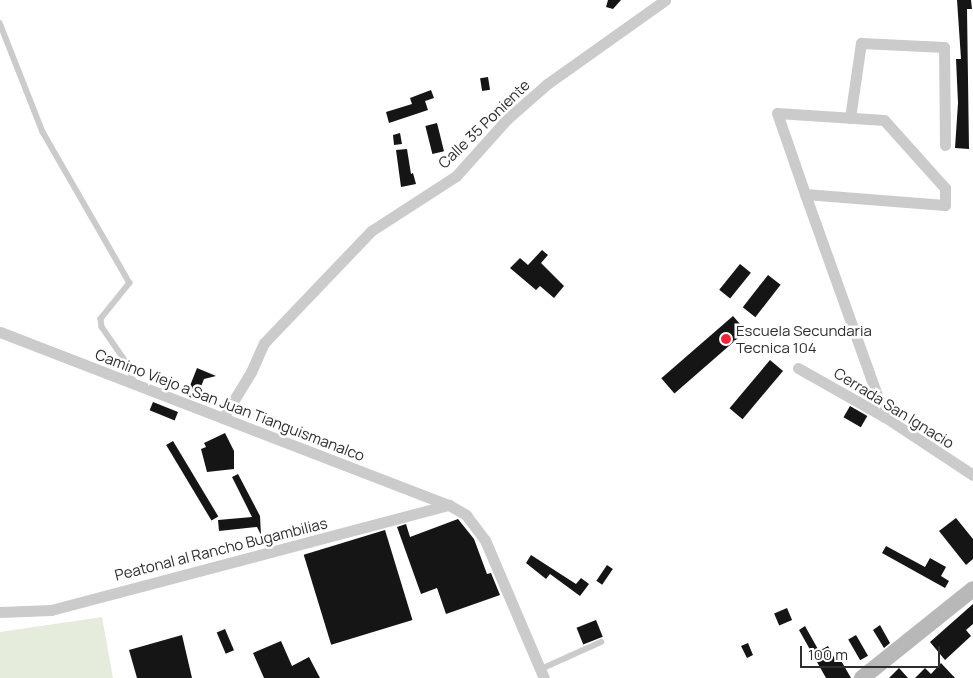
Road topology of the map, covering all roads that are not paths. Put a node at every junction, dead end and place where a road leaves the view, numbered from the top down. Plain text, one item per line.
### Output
1 (665, 0) edge
2 (0, 23) edge
3 (850, 118) junction
4 (945, 145) dead end
5 (805, 194) junction
6 (0, 332) edge
7 (798, 368) dead end
8 (134, 384) junction
9 (885, 417) junction
10 (223, 418) junction
11 (973, 476) edge
12 (449, 505) junction
13 (973, 589) edge
14 (0, 612) edge
15 (601, 642) dead end
16 (542, 673) edge
17 (862, 678) edge

1 - 10 street, Calle 35 Poniente
2 - 8 lane
3 - 4 street
3 - 5 street
3 - 5 street
5 - 9 street
6 - 8 street, Camino Viejo a San Juan Tianguismanalco
7 - 9 street, Cerrada San Ignacio
8 - 10 street, Camino Viejo a San Juan Tianguismanalco
9 - 11 street, Cerrada San Ignacio
10 - 12 street, Camino Viejo a San Juan Tianguismanalco
12 - 14 street, Peatonal al Rancho Bugambilias
12 - 16 street, Camino Viejo a San Juan Tianguismanalco
13 - 17 main road
15 - 16 lane

